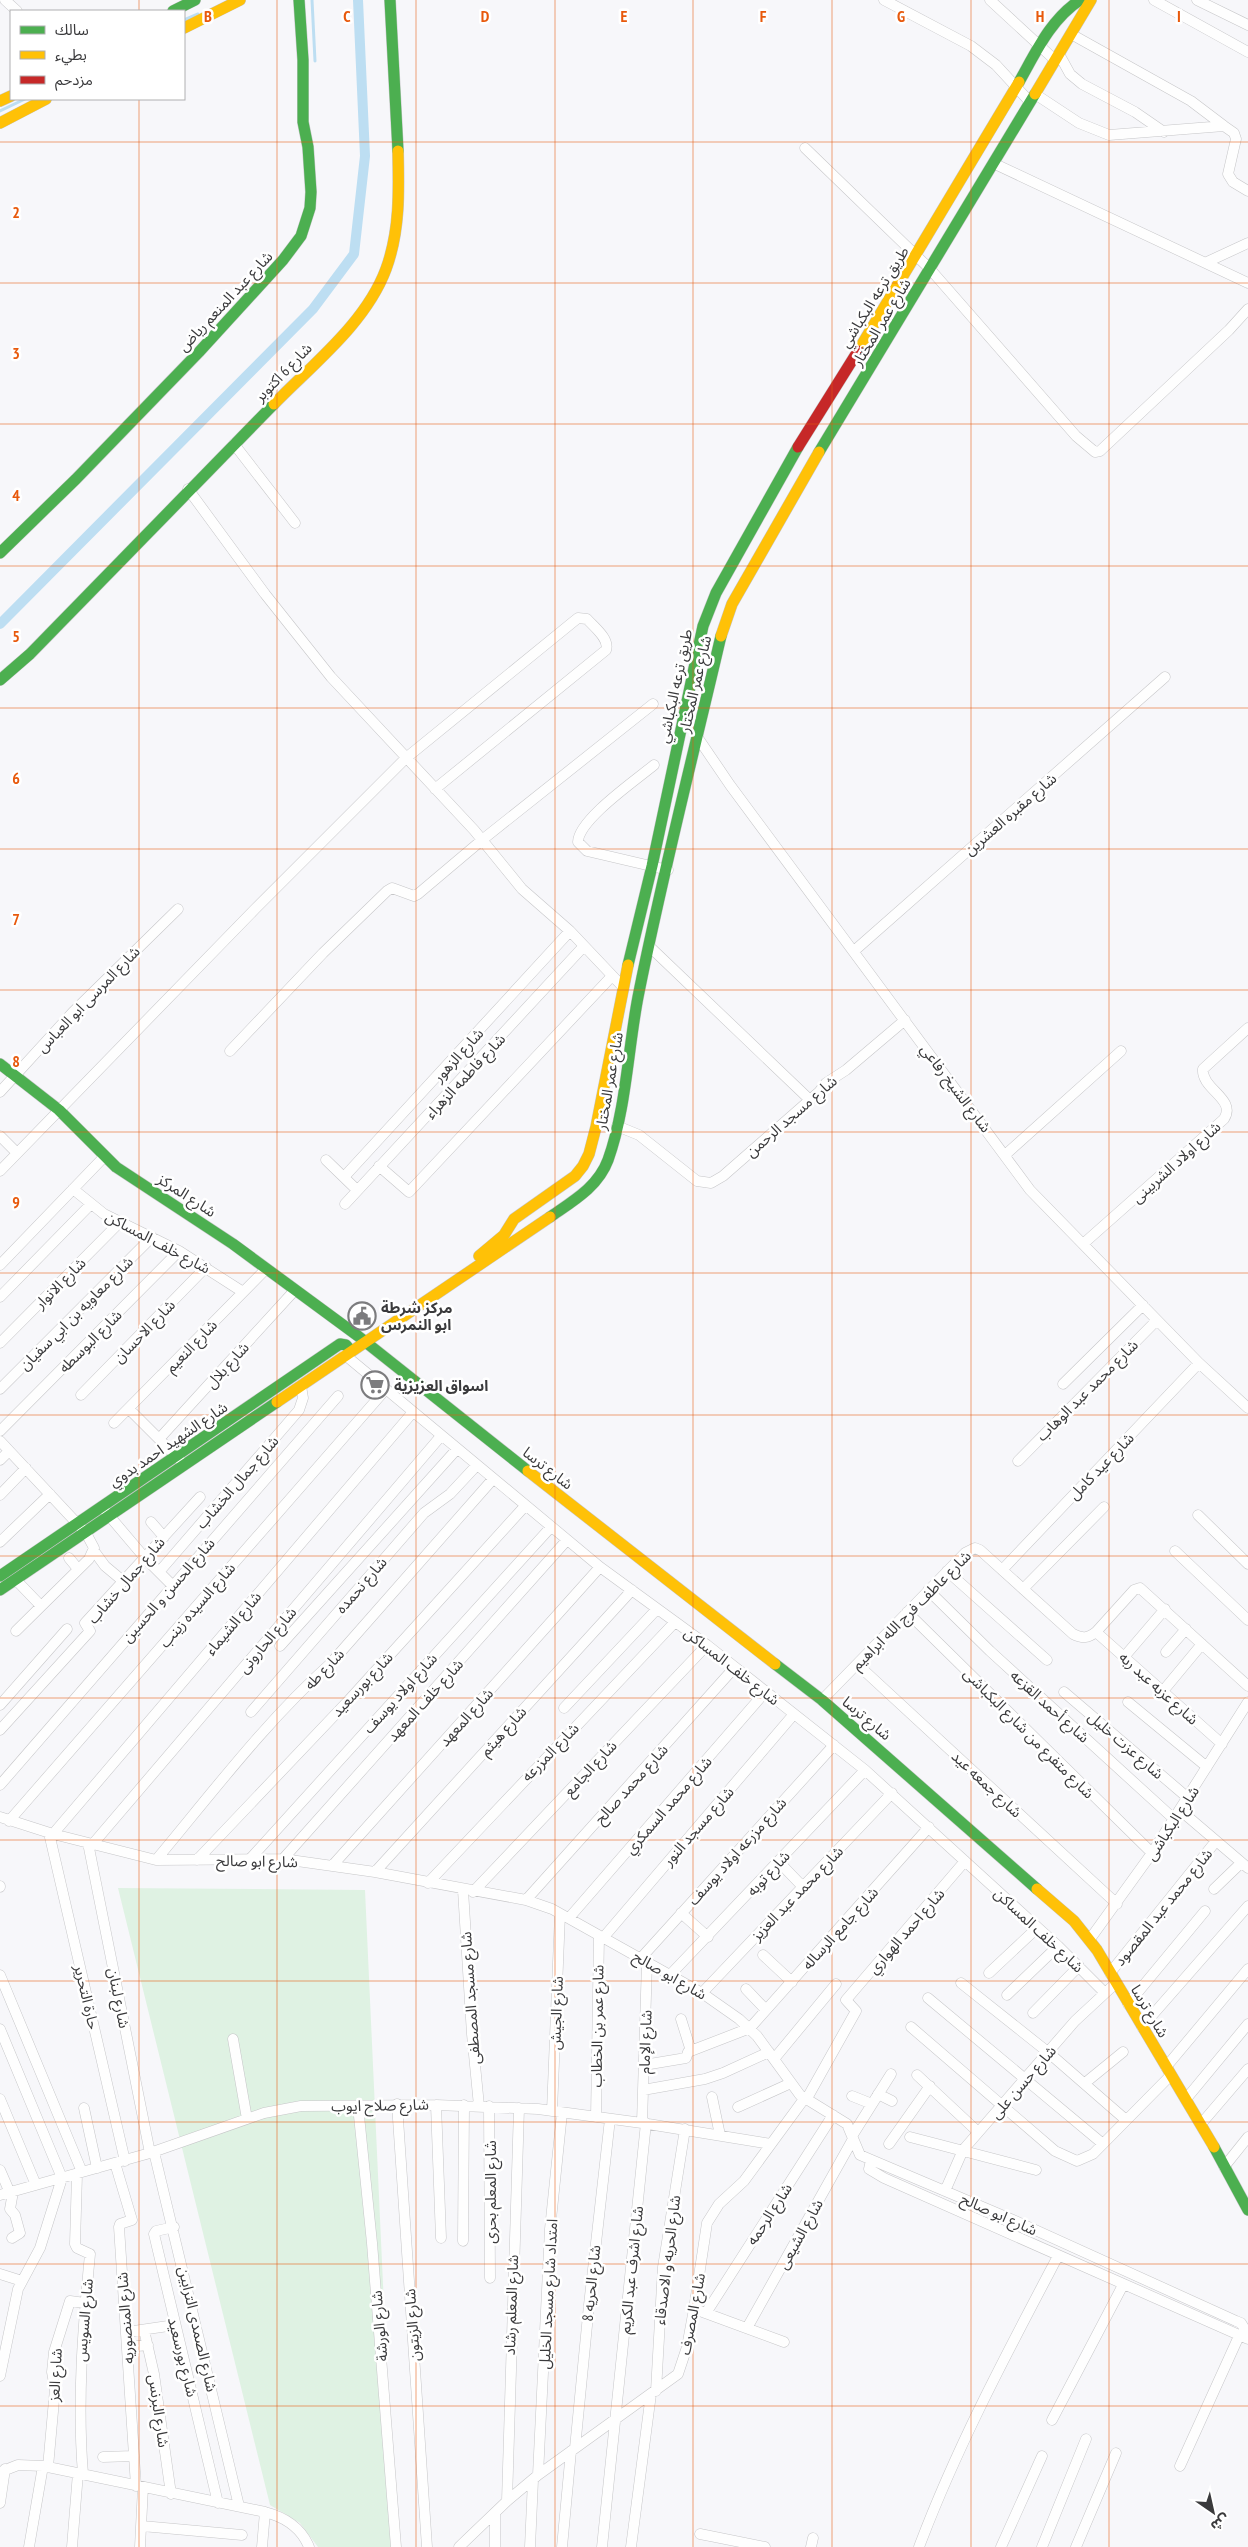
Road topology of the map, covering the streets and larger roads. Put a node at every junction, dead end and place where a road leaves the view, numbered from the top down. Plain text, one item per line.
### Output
1 (6, 0) edge
2 (195, 0) edge
3 (240, 0) edge
4 (299, 0) edge
5 (390, 0) edge
6 (884, 0) edge
7 (990, 0) edge
8 (1080, 0) edge
9 (1091, 0) edge
10 (1154, 0) edge
11 (1197, 0) edge
12 (16, 10) edge
13 (188, 17) edge
14 (1248, 25) edge
15 (1071, 34) junction
16 (1040, 46) junction
17 (1248, 52) edge
18 (1057, 57) junction
19 (1026, 94) junction
20 (44, 100) edge
21 (0, 123) edge
22 (1224, 126) junction
23 (1164, 132) junction
24 (805, 148) dead end
25 (995, 164) junction
26 (1248, 191) edge
27 (962, 198) junction
28 (1248, 242) edge
29 (1207, 262) junction
30 (924, 263) junction
31 (1248, 283) edge
32 (1248, 309) edge
33 (234, 444) junction
34 (808, 452) junction
35 (188, 490) junction
36 (295, 522) dead end
37 (0, 553) edge
38 (702, 676) junction
39 (1165, 677) dead end
40 (0, 680) edge
41 (653, 704) dead end
42 (698, 738) junction
43 (406, 758) junction
44 (654, 765) dead end
45 (435, 789) junction
46 (482, 840) junction
47 (661, 868) junction
48 (178, 909) dead end
49 (650, 911) junction
50 (570, 932) junction
51 (584, 946) junction
52 (649, 946) junction
53 (854, 951) junction
54 (612, 976) junction
55 (628, 995) junction
56 (905, 1020) junction
57 (1248, 1028) edge
58 (230, 1051) dead end
59 (1121, 1051) dead end
60 (0, 1064) edge
61 (15, 1076) junction
62 (0, 1092) edge
63 (809, 1099) junction
64 (60, 1110) junction
65 (617, 1126) junction
66 (0, 1136) edge
67 (17, 1153) junction
68 (1005, 1154) junction
69 (104, 1157) junction
70 (326, 1160) dead end
71 (379, 1166) junction
72 (0, 1171) edge
73 (344, 1177) junction
74 (73, 1190) junction
75 (357, 1190) junction
76 (91, 1204) junction
77 (345, 1204) dead end
78 (119, 1223) junction
79 (152, 1237) junction
80 (1083, 1244) junction
81 (179, 1251) junction
82 (0, 1266) edge
83 (206, 1267) junction
84 (266, 1269) junction
85 (468, 1272) junction
86 (295, 1290) junction
87 (244, 1292) junction
88 (0, 1297) edge
89 (1143, 1305) junction
90 (1157, 1320) junction
91 (366, 1342) junction
92 (0, 1343) edge
93 (348, 1353) junction
94 (1199, 1363) junction
95 (1063, 1384) dead end
96 (301, 1386) junction
97 (0, 1389) edge
98 (386, 1389) junction
99 (82, 1395) dead end
100 (338, 1396) dead end
101 (1248, 1408) edge
102 (129, 1409) junction
103 (413, 1412) junction
104 (114, 1423) dead end
105 (0, 1431) edge
106 (441, 1436) junction
107 (159, 1439) junction
108 (0, 1441) edge
109 (457, 1449) junction
110 (9, 1451) junction
111 (0, 1460) edge
112 (180, 1460) junction
113 (1018, 1460) dead end
114 (477, 1465) junction
115 (26, 1468) junction
116 (493, 1479) junction
117 (50, 1494) junction
118 (0, 1495) edge
119 (200, 1497) dead end
120 (525, 1506) junction
121 (101, 1507) junction
122 (1104, 1507) dead end
123 (109, 1516) junction
124 (1198, 1516) dead end
125 (151, 1522) dead end
126 (77, 1523) junction
127 (551, 1527) junction
128 (86, 1532) junction
129 (164, 1537) junction
130 (567, 1540) junction
131 (0, 1542) edge
132 (94, 1551) junction
133 (1175, 1552) dead end
134 (69, 1558) dead end
135 (145, 1558) junction
136 (1248, 1564) edge
137 (600, 1567) junction
138 (78, 1569) junction
139 (1002, 1570) junction
140 (947, 1571) junction
141 (159, 1572) junction
142 (0, 1576) edge
143 (16, 1580) junction
144 (123, 1581) junction
145 (172, 1585) junction
146 (1023, 1589) junction
147 (0, 1590) edge
148 (632, 1590) junction
149 (928, 1590) junction
150 (41, 1606) junction
151 (657, 1609) junction
152 (1165, 1610) junction
153 (907, 1612) junction
154 (1248, 1620) edge
155 (675, 1622) junction
156 (67, 1629) dead end
157 (1186, 1629) junction
158 (16, 1631) dead end
159 (1096, 1632) junction
160 (1202, 1644) junction
161 (707, 1645) junction
162 (280, 1646) dead end
163 (1166, 1652) dead end
164 (1124, 1657) junction
165 (1047, 1660) dead end
166 (857, 1664) junction
167 (735, 1667) junction
168 (1248, 1686) edge
169 (766, 1691) junction
170 (1163, 1691) junction
171 (1064, 1692) dead end
172 (822, 1700) junction
173 (1128, 1702) dead end
174 (0, 1705) edge
175 (564, 1708) dead end
176 (1247, 1708) edge
177 (251, 1712) dead end
178 (794, 1714) junction
179 (0, 1730) edge
180 (1222, 1744) junction
181 (834, 1745) junction
182 (1207, 1768) junction
183 (865, 1770) junction
184 (0, 1785) edge
185 (892, 1793) junction
186 (1188, 1798) junction
187 (1177, 1815) junction
188 (4, 1819) edge
189 (929, 1827) junction
190 (51, 1833) junction
191 (1216, 1841) junction
192 (90, 1844) junction
193 (1152, 1853) junction
194 (250, 1859) junction
195 (283, 1859) junction
196 (156, 1860) junction
197 (197, 1860) junction
198 (965, 1861) junction
199 (779, 1862) junction
200 (1245, 1865) edge
201 (332, 1866) junction
202 (374, 1872) junction
203 (428, 1883) junction
204 (803, 1887) junction
205 (1214, 1889) dead end
206 (468, 1891) junction
207 (526, 1900) junction
208 (1118, 1904) junction
209 (1248, 1906) edge
210 (1206, 1911) dead end
211 (682, 1913) junction
212 (565, 1916) junction
213 (1037, 1928) junction
214 (601, 1937) junction
215 (708, 1937) junction
216 (1090, 1939) junction
217 (1058, 1946) junction
218 (763, 1955) dead end
219 (644, 1960) junction
220 (1078, 1966) junction
221 (1248, 1969) edge
222 (989, 1974) dead end
223 (0, 1975) edge
224 (670, 1975) junction
225 (1113, 1978) junction
226 (792, 1982) junction
227 (836, 1984) dead end
228 (961, 1984) dead end
229 (746, 1990) dead end
230 (702, 1993) junction
231 (1105, 1993) junction
232 (1007, 1995) dead end
233 (928, 1998) dead end
234 (846, 2000) joint
235 (1128, 2004) junction
236 (766, 2010) junction
237 (1033, 2013) dead end
238 (681, 2019) dead end
239 (1248, 2024) edge
240 (911, 2027) dead end
241 (1142, 2027) junction
242 (750, 2028) junction
243 (0, 2030) edge
244 (234, 2039) dead end
245 (691, 2051) junction
246 (1123, 2052) dead end
247 (1049, 2053) junction
248 (771, 2055) junction
249 (644, 2065) junction
250 (1248, 2069) edge
251 (1169, 2071) junction
252 (891, 2074) dead end
253 (917, 2075) dead end
254 (1026, 2079) junction
255 (791, 2083) junction
256 (1085, 2083) junction
257 (930, 2086) junction
258 (643, 2090) junction
259 (878, 2094) junction
260 (852, 2096) dead end
261 (712, 2097) dead end
262 (0, 2099) edge
263 (805, 2099) junction
264 (1186, 2099) junction
265 (892, 2101) dead end
266 (396, 2104) junction
267 (436, 2104) junction
268 (872, 2104) junction
269 (464, 2105) junction
270 (358, 2106) junction
271 (484, 2106) junction
272 (1002, 2106) junction
273 (738, 2107) dead end
274 (84, 2108) dead end
275 (519, 2108) junction
276 (557, 2112) junction
277 (833, 2115) junction
278 (596, 2117) junction
279 (247, 2119) junction
280 (610, 2119) junction
281 (1126, 2120) junction
282 (644, 2123) junction
283 (1201, 2124) junction
284 (685, 2129) junction
285 (978, 2132) junction
286 (720, 2135) junction
287 (910, 2137) dead end
288 (1248, 2137) edge
289 (853, 2138) junction
290 (771, 2144) junction
291 (888, 2144) dead end
292 (1103, 2144) junction
293 (963, 2150) junction
294 (152, 2153) junction
295 (871, 2160) junction
296 (120, 2162) junction
297 (1224, 2167) junction
298 (97, 2168) junction
299 (0, 2170) edge
300 (1036, 2170) dead end
301 (79, 2173) junction
302 (62, 2178) junction
303 (36, 2185) junction
304 (945, 2191) junction
305 (7, 2193) edge
306 (1247, 2206) edge
307 (1007, 2226) junction
308 (174, 2227) junction
309 (12, 2238) dead end
310 (441, 2238) dead end
311 (463, 2241) dead end
312 (1058, 2256) junction
313 (0, 2274) edge
314 (490, 2278) dead end
315 (22, 2281) junction
316 (1123, 2285) junction
317 (1165, 2296) junction
318 (85, 2303) junction
319 (694, 2309) junction
320 (706, 2314) junction
321 (175, 2325) junction
322 (747, 2328) junction
323 (144, 2330) junction
324 (127, 2332) junction
325 (1245, 2336) edge
326 (784, 2342) dead end
327 (148, 2345) junction
328 (128, 2347) junction
329 (2, 2356) edge
330 (0, 2376) edge
331 (654, 2392) junction
332 (616, 2417) junction
333 (1052, 2420) dead end
334 (1086, 2439) dead end
335 (573, 2449) junction
336 (1116, 2453) dead end
337 (134, 2456) junction
338 (1042, 2456) dead end
339 (103, 2457) dead end
340 (46, 2466) junction
341 (1180, 2466) dead end
342 (3, 2471) edge
343 (81, 2474) junction
344 (535, 2478) junction
345 (139, 2487) junction
346 (171, 2494) junction
347 (506, 2501) junction
348 (218, 2502) junction
349 (0, 2503) edge
350 (239, 2506) junction
351 (265, 2512) junction
352 (495, 2512) junction
353 (142, 2526) junction
354 (700, 2534) dead end
355 (242, 2535) dead end
356 (29, 2547) edge
357 (72, 2547) edge
358 (140, 2547) edge
359 (262, 2547) edge
360 (309, 2547) edge
361 (396, 2547) edge
362 (427, 2547) edge
363 (459, 2547) edge
364 (495, 2547) edge
365 (530, 2547) edge
366 (562, 2547) edge
367 (602, 2547) edge
368 (631, 2547) edge
369 (765, 2547) edge
370 (919, 2547) edge
371 (1000, 2547) edge
372 (1042, 2547) edge
373 (1076, 2547) edge

1 - 12 street
2 - 13 street
3 - 13 street
4 - 37 street, شارع عبد المنعم رياض
5 - 33 street, شارع 6 اكتوبر
6 - 19 street
7 - 16 street
8 - 16 street, طريق ترعه البكباشي
9 - 15 street, شارع عمر المختار
10 - 17 street
11 - 14 street
15 - 18 street, شارع عمر المختار
15 - 22 street
16 - 18 street
16 - 19 street, طريق ترعه البكباشي
18 - 19 street, شارع عمر المختار
18 - 23 street
19 - 23 street
19 - 25 street, شارع عمر المختار
19 - 27 street, طريق ترعه البكباشي
20 - 21 street
22 - 23 street
22 - 26 street
24 - 30 street
25 - 27 street, شارع عمر المختار
25 - 29 street
27 - 30 street, شارع عمر المختار
27 - 30 street, طريق ترعه البكباشي
28 - 29 street
29 - 31 street
30 - 32 street
30 - 34 street, شارع عمر المختار
30 - 34 street, طريق ترعه البكباشي
33 - 35 street, شارع 6 اكتوبر
33 - 36 street
34 - 38 street, شارع عمر المختار
34 - 38 street, طريق ترعه البكباشي
35 - 40 street, شارع 6 اكتوبر
35 - 43 street
38 - 42 street, شارع عمر المختار
38 - 47 street, طريق ترعه البكباشي
39 - 53 street, شارع مقبره العشرين
41 - 46 street
42 - 47 street, شارع عمر المختار
42 - 53 street, شارع الشيخ رفاعي
43 - 45 street
43 - 45 street
43 - 64 street
44 - 47 street
45 - 46 street
46 - 50 street
46 - 58 street
47 - 49 street, شارع عمر المختار
47 - 49 street, طريق ترعه البكباشي
48 - 61 street, شارع المرسى ابو العباس
49 - 52 street, شارع عمر المختار
49 - 55 street, طريق ترعه البكباشي
50 - 51 street
50 - 73 street, شارع الزهور
51 - 54 street
51 - 71 street, شارع فاطمه الزهراء
52 - 55 street, شارع عمر المختار
52 - 63 street
53 - 56 street, شارع الشيخ رفاعي
54 - 55 street
54 - 71 street
55 - 65 street, شارع عمر المختار
55 - 85 street, طريق ترعه البكباشي
56 - 63 street, شارع مسجد الرحمن
56 - 68 street, شارع الشيخ رفاعي
57 - 80 street, شارع اولاد الشربينى
59 - 68 street
60 - 61 street, شارع المركز
61 - 62 street, شارع المرسى ابو العباس
61 - 64 street, شارع المركز
63 - 65 street, شارع مسجد الرحمن
64 - 67 street
64 - 69 street, شارع المركز
65 - 85 street, شارع عمر المختار
66 - 67 street
67 - 72 street
68 - 80 street, شارع الشيخ رفاعي
69 - 74 street
69 - 84 street, شارع المركز
70 - 73 street
71 - 75 street, شارع فاطمه الزهراء
73 - 75 street
74 - 76 street, شارع خلف المساكن
74 - 82 street
75 - 77 street, شارع فاطمه الزهراء
76 - 78 street, شارع خلف المساكن
76 - 88 street
78 - 79 street, شارع خلف المساكن
78 - 92 street, شارع الانوار
79 - 81 street, شارع خلف المساكن
79 - 97 street, شارع معاويه بن ابي سفيان
80 - 89 street, شارع الشيخ رفاعي
81 - 83 street, شارع خلف المساكن
81 - 105 street, شارع البوسطه
83 - 87 street, شارع خلف المساكن
83 - 99 street, شارع الاحسان
84 - 86 street, شارع المركز
84 - 87 street, شارع النعيم
85 - 91 street, شارع عمر المختار
86 - 91 street, شارع المركز
86 - 107 street, شارع بلال
87 - 102 street, شارع النعيم
89 - 90 street, شارع الشيخ رفاعي
89 - 95 street
90 - 94 street, شارع الشيخ رفاعي
90 - 113 street, شارع محمد عبد الوهاب
91 - 93 street, شارع الشهيد احمد بدوي
91 - 172 street, شارع ترسا
93 - 96 street, شارع الشهيد احمد بدوي
93 - 98 street, شارع خلف المساكن
93 - 112 street, شارع الشهيد احمد بدوي
94 - 101 street, شارع الشيخ رفاعي
94 - 139 street, شارع عيد كامل
96 - 112 street, شارع الشهيد احمد بدوي
96 - 141 street, شارع جمال الخشاب
98 - 103 street, شارع خلف المساكن
98 - 188 street, شارع السيده زينب
100 - 145 street, شارع الحسن و الحسين
102 - 104 street, شارع النعيم
102 - 107 street
103 - 106 street, شارع خلف المساكن
103 - 190 street, شارع الشيماء
106 - 109 street, شارع خلف المساكن
106 - 192 street, شارع الحارونى
107 - 112 street
108 - 110 street
109 - 114 street, شارع خلف المساكن
109 - 162 street
110 - 111 street
110 - 115 street
112 - 121 street, شارع الشهيد احمد بدوي
112 - 123 street, شارع الشهيد احمد بدوي
114 - 116 street, شارع خلف المساكن
114 - 177 street, شارع نحمده
115 - 117 street
115 - 118 street
116 - 120 street, شارع خلف المساكن
116 - 196 street, شارع طه
117 - 126 street
117 - 131 street
119 - 129 street, شارع جمال خشاب
120 - 127 street, شارع خلف المساكن
120 - 197 street, شارع بورسعيد
121 - 123 street
121 - 126 street, شارع الشهيد احمد بدوي
122 - 146 street
123 - 128 street, شارع الشهيد احمد بدوي
123 - 135 street
124 - 136 street
125 - 129 street
126 - 128 street
126 - 142 street, شارع الشهيد احمد بدوي
127 - 130 street, شارع خلف المساكن
127 - 194 street, شارع اولاد يوسف
128 - 132 street
128 - 143 street, شارع الشهيد احمد بدوي
129 - 135 street, شارع جمال خشاب
130 - 137 street, شارع خلف المساكن
130 - 195 street, شارع خلف المعهد
132 - 138 street
132 - 144 street
133 - 154 street
134 - 138 street
135 - 141 street
135 - 144 street, شارع جمال خشاب
137 - 148 street, شارع خلف المساكن
137 - 201 street, شارع المعهد
138 - 150 street
139 - 140 street, شارع عاطف فرج الله ابراهيم
139 - 146 street, شارع عاطف فرج الله ابراهيم
140 - 149 street, شارع عاطف فرج الله ابراهيم
140 - 165 street
141 - 145 street
143 - 147 street, شارع الشهيد احمد بدوي
143 - 150 street
144 - 179 street, شارع جمال خشاب
145 - 184 street, شارع الحسن و الحسين
146 - 159 street, شارع عاطف فرج الله ابراهيم
148 - 151 street, شارع خلف المساكن
148 - 202 street, شارع هيثم
149 - 153 street, شارع عاطف فرج الله ابراهيم
149 - 187 street, شارع أحمد القزعه
150 - 158 street
151 - 155 street, شارع خلف المساكن
151 - 175 street
152 - 157 street
152 - 159 street
152 - 164 street
153 - 166 street, شارع عاطف فرج الله ابراهيم
153 - 193 street, شارع متفرع من شارع البكباشى
155 - 161 street, شارع خلف المساكن
155 - 203 street, شارع المزرعه
156 - 174 street
157 - 160 street
157 - 163 street
159 - 164 street, شارع عزبه عبد ربه
160 - 168 street
160 - 170 street
161 - 167 street, شارع خلف المساكن
161 - 206 street, شارع الجامع
164 - 170 street, شارع عزبه عبد ربه
166 - 172 street, شارع عاطف فرج الله ابراهيم
166 - 208 street, شارع جمعه عيد
167 - 169 street, شارع خلف المساكن
167 - 207 street, شارع محمد صالح
169 - 178 street, شارع خلف المساكن
169 - 212 street, شارع محمد السمكري
170 - 180 street, شارع عزبه عبد ربه
171 - 186 street, شارع عزت خليل
172 - 216 street, شارع ترسا
173 - 182 street
176 - 180 street, شارع البكباشى
178 - 181 street, شارع خلف المساكن
178 - 214 street, شارع مسجد النور
180 - 182 street, شارع البكباشى
181 - 183 street, شارع خلف المساكن
181 - 211 street, شارع مزرعه اولاد يوسف
182 - 186 street, شارع البكباشى
183 - 185 street, شارع خلف المساكن
183 - 199 street, شارع توبه
185 - 189 street, شارع خلف المساكن
185 - 204 street, شارع محمد عبد العزيز
186 - 187 street, شارع البكباشى
187 - 191 street, شارع أحمد القزعه
187 - 193 street, شارع البكباشى
188 - 190 street, شارع ابو صالح
189 - 198 street, شارع خلف المساكن
189 - 226 street, شارع جامع الرساله
190 - 192 street, شارع ابو صالح
190 - 296 street, حارة التحرير
191 - 200 street, شارع أحمد القزعه
191 - 225 street, شارع محمد عبد المقصود
192 - 196 street, شارع ابو صالح
192 - 294 street, شارع لبنان
193 - 208 street, شارع البكباشى
194 - 195 street, شارع ابو صالح
194 - 197 street, شارع ابو صالح
195 - 201 street, شارع ابو صالح
196 - 197 street, شارع ابو صالح
198 - 213 street, شارع خلف المساكن
198 - 234 street, شارع احمد الهواري
199 - 204 street
199 - 215 street, شارع توبه
200 - 205 street
201 - 202 street, شارع ابو صالح
202 - 203 street, شارع ابو صالح
203 - 206 street, شارع ابو صالح
204 - 230 street, شارع محمد عبد العزيز
206 - 207 street, شارع ابو صالح
206 - 271 street, شارع مسجد المصطفى
207 - 212 street, شارع ابو صالح
208 - 216 street, شارع البكباشى
209 - 241 street
210 - 235 street
211 - 215 street
211 - 219 street, شارع مزرعه اولاد يوسف
212 - 214 street, شارع ابو صالح
212 - 276 street, شارع الجيش
213 - 217 street, شارع خلف المساكن
213 - 222 street
214 - 219 street, شارع ابو صالح
214 - 278 street, شارع عمر بن الخطاب
215 - 224 street, شارع توبه
216 - 225 street, شارع ترسا
217 - 220 street, شارع خلف المساكن
217 - 232 street
218 - 226 street
219 - 224 street, شارع ابو صالح
219 - 249 street, شارع الإمام
220 - 231 street, شارع خلف المساكن
220 - 237 street
221 - 251 street
223 - 301 street
224 - 230 street, شارع ابو صالح
225 - 231 street, شارع حسن على
225 - 235 street, شارع ترسا
226 - 236 street, شارع جامع الرساله
227 - 248 street
228 - 247 street
229 - 236 street
230 - 242 street, شارع ابو صالح
231 - 247 street, شارع حسن على
233 - 254 street
234 - 263 street, شارع المصرف
235 - 241 street, شارع ترسا
236 - 242 street, شارع جامع الرساله
238 - 245 street
239 - 264 street
240 - 272 street
241 - 251 street, شارع ترسا
242 - 245 street
242 - 248 street, شارع ابو صالح
243 - 302 street
244 - 279 street
245 - 249 street
246 - 256 street
247 - 254 street, شارع حسن على
247 - 256 street
248 - 255 street, شارع ابو صالح
248 - 258 street
249 - 258 street, شارع الإمام
250 - 283 street
251 - 264 street, شارع ترسا
251 - 281 street
252 - 259 street, شارع الشيعى
253 - 257 street
254 - 272 street, شارع حسن على
254 - 292 street
255 - 263 street, شارع ابو صالح
255 - 273 street
256 - 281 street
257 - 285 street
257 - 291 street
258 - 282 street, شارع الإمام
259 - 265 street
259 - 268 street, شارع الشيعى
260 - 268 street
261 - 286 street
262 - 303 street
263 - 277 street, شارع ابو صالح
263 - 290 street, شارع المصرف
264 - 283 street, شارع ترسا
266 - 267 street, شارع صلاح ايوب
266 - 270 street, شارع صلاح ايوب
266 - 362 street, شارع الزيتون
267 - 269 street, شارع صلاح ايوب
267 - 310 street
268 - 289 street, شارع الشيعى
269 - 271 street, شارع صلاح ايوب
269 - 311 street
270 - 279 street, شارع صلاح ايوب
270 - 361 street, شارع الورشة
271 - 275 street, شارع صلاح ايوب
271 - 314 street, شارع المعلم بحرى
272 - 285 street, شارع حسن على
272 - 292 street
274 - 298 street
275 - 276 street, شارع صلاح ايوب
275 - 347 street, شارع المعلم رشاد
276 - 278 street, شارع صلاح ايوب
276 - 344 street, امتداد شارع مسجد الخليل
277 - 289 street, شارع ابو صالح
277 - 320 street, شارع الرحمه
278 - 280 street, شارع صلاح ايوب
279 - 294 street, شارع صلاح ايوب
280 - 282 street, شارع صلاح ايوب
280 - 335 street, شارع الحريه 8
281 - 292 street
282 - 284 street, شارع صلاح ايوب
282 - 332 street, شارع اشرف عبد الكريم
283 - 297 street, شارع ترسا
284 - 286 street, شارع صلاح ايوب
284 - 331 street, شارع الحريه و الاصدقاء
285 - 293 street, شارع حسن على
286 - 290 street, شارع صلاح ايوب
287 - 293 street
288 - 297 street
289 - 295 street, شارع ابو صالح
289 - 322 street, شارع الشيعى
290 - 319 street, شارع المصرف
293 - 300 street
293 - 304 street, شارع حسن على
294 - 296 street, شارع صلاح ايوب
294 - 308 street, شارع الصمدى الترابين
295 - 304 street, شارع ابو صالح
295 - 307 street
296 - 298 street, شارع صلاح ايوب
296 - 324 street, شارع المنصوريه
297 - 306 street, شارع ترسا
298 - 301 street, شارع صلاح ايوب
299 - 305 street
301 - 302 street, شارع صلاح ايوب
301 - 318 street, شارع السويس
302 - 303 street, شارع صلاح ايوب
302 - 315 street
303 - 305 street, شارع صلاح ايوب
304 - 307 street, شارع ابو صالح
305 - 309 street
307 - 312 street
307 - 317 street, شارع ابو صالح
308 - 321 street, شارع بورسعيد
308 - 350 street, شارع الصمدى الترابين
312 - 316 street
312 - 370 street
313 - 315 street
315 - 329 street
316 - 317 street
316 - 333 street
317 - 325 street, شارع ابو صالح
318 - 340 street, شارع العز
318 - 343 street, شارع السويس
319 - 320 street
319 - 331 street, شارع المصرف
320 - 322 street
321 - 323 street
321 - 348 street, شارع بورسعيد
322 - 326 street
323 - 324 street
323 - 327 street, شارع البرنس
324 - 328 street, شارع المنصوريه
325 - 341 street
327 - 328 street
327 - 346 street, شارع البرنس
328 - 337 street, شارع المنصوريه
329 - 330 street
331 - 332 street, شارع المصرف
331 - 368 street, شارع الحريه و الاصدقاء
332 - 335 street, شارع المصرف
332 - 367 street, شارع اشرف عبد الكريم
334 - 372 street
335 - 344 street, شارع المصرف
335 - 366 street, شارع الحريه 8
336 - 373 street
337 - 339 street
337 - 345 street, شارع المنصوريه
338 - 371 street
340 - 342 street
340 - 343 street
340 - 356 street, شارع العز
342 - 349 street
343 - 345 street
343 - 357 street, شارع السويس
344 - 347 street, شارع المصرف
344 - 365 street, امتداد شارع مسجد الخليل
345 - 346 street
345 - 353 street, شارع المنصوريه
346 - 348 street
347 - 352 street, شارع المصرف
348 - 350 street
350 - 351 street
351 - 359 street
351 - 360 street
352 - 363 street, شارع المصرف
352 - 364 street
353 - 355 street
353 - 358 street, شارع المنصوريه
354 - 369 street

